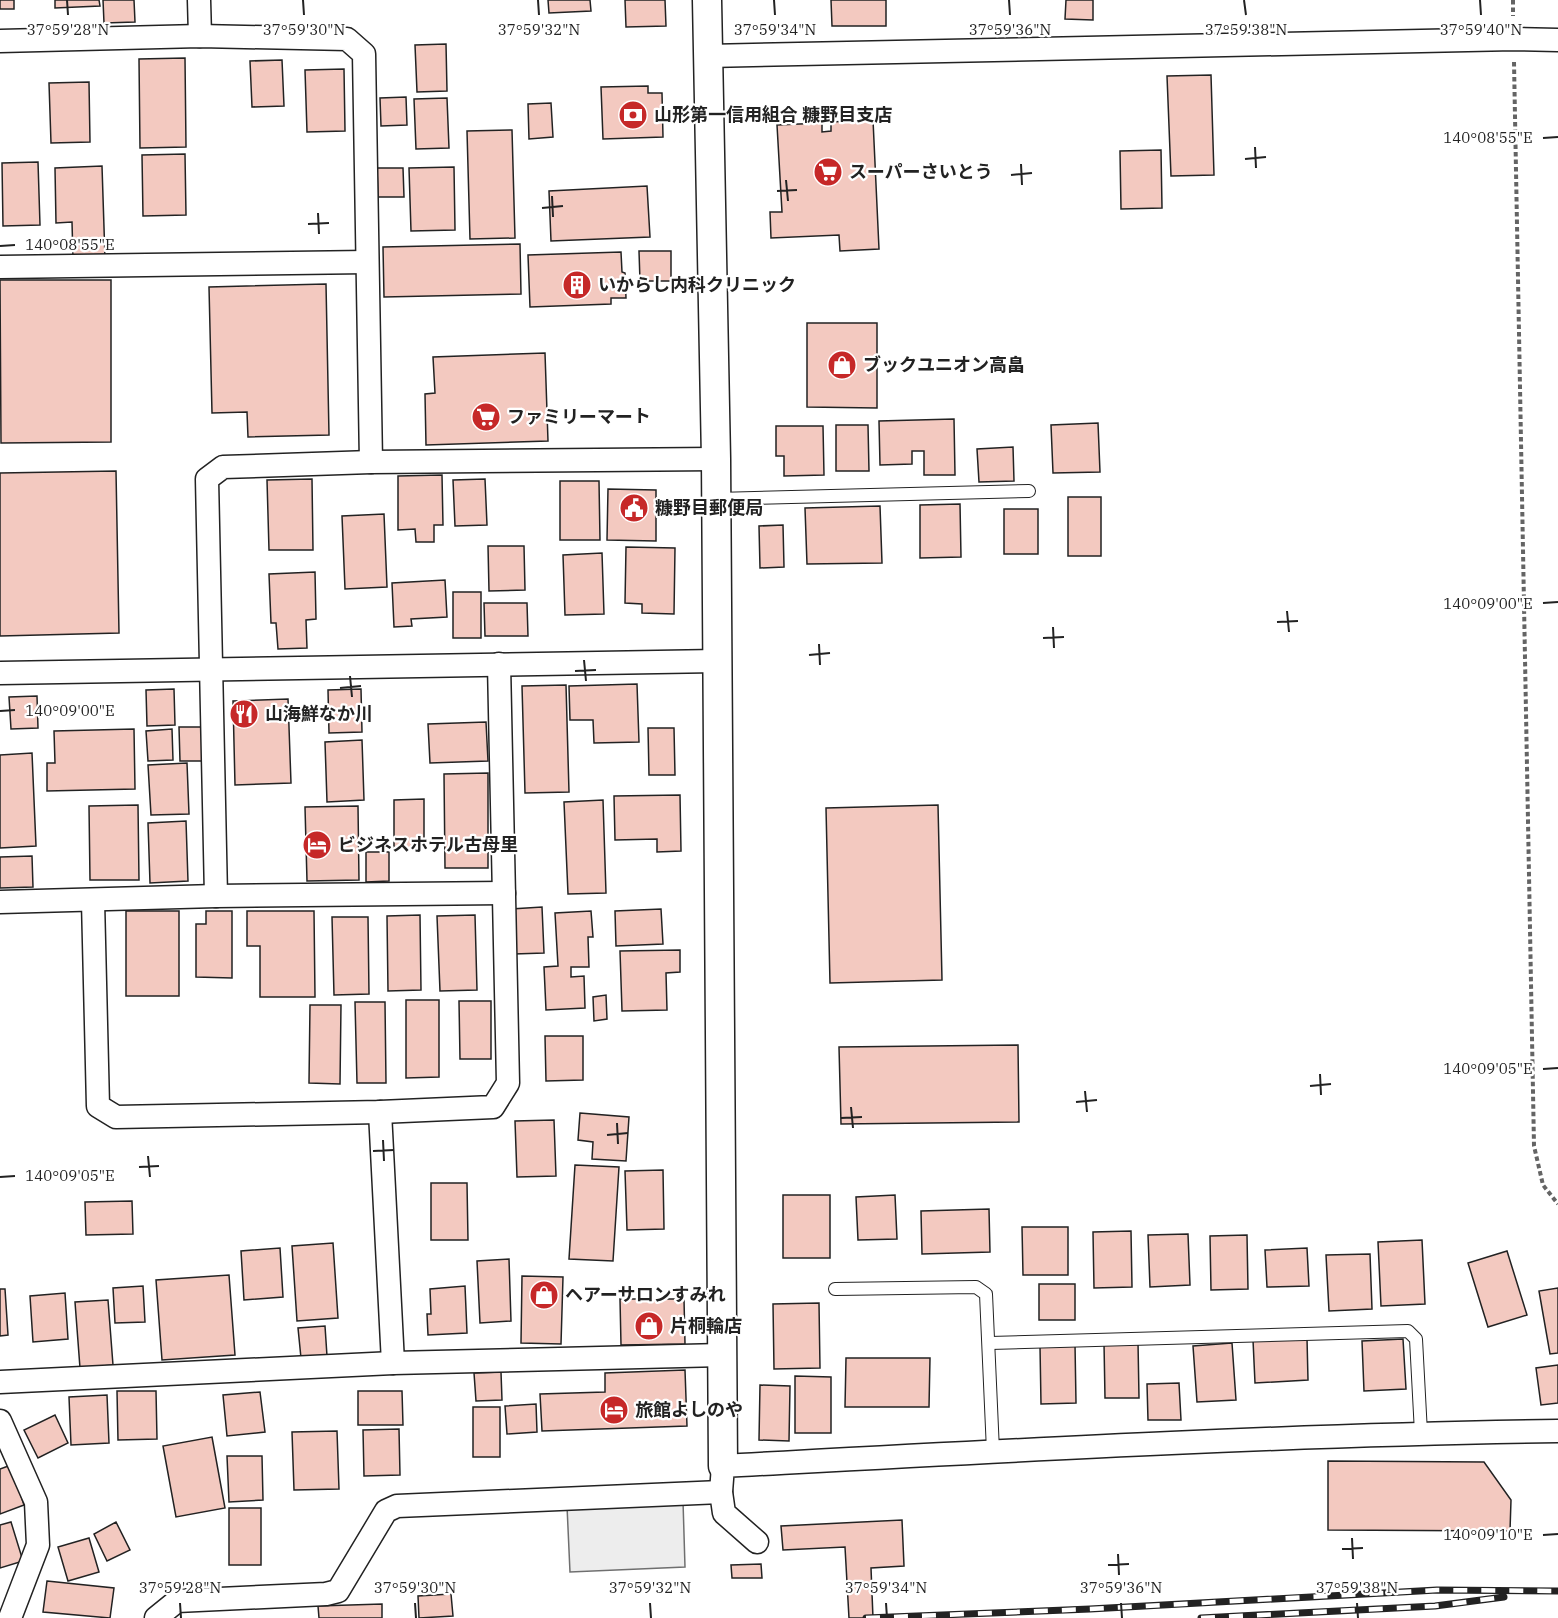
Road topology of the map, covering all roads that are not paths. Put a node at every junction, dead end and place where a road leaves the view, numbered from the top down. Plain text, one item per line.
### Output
1 (199, 0) edge
2 (707, 0) edge
3 (200, 36) junction
4 (1558, 40) edge
5 (0, 41) edge
6 (708, 56) junction
7 (367, 261) junction
8 (0, 267) edge
9 (716, 459) junction
10 (371, 462) junction
11 (1029, 492) dead end
12 (716, 499) junction
13 (717, 661) junction
14 (499, 664) junction
15 (213, 670) junction
16 (0, 673) edge
17 (504, 893) junction
18 (216, 896) junction
19 (93, 901) junction
20 (0, 902) edge
21 (380, 1112) junction
22 (835, 1290) dead end
23 (990, 1343) junction
24 (722, 1355) junction
25 (393, 1363) junction
26 (0, 1382) edge
27 (0, 1421) edge
28 (1558, 1431) edge
29 (1421, 1433) junction
30 (993, 1451) junction
31 (722, 1479) junction
32 (757, 1542) dead end
33 (10, 1618) edge
34 (156, 1618) edge

1 - 3 street
2 - 6 street
3 - 5 street
3 - 7 street
4 - 6 street
6 - 9 street
7 - 8 street
7 - 10 street
9 - 10 street
9 - 12 street
10 - 15 street
11 - 12 lane
12 - 13 street
13 - 14 street
13 - 24 street
14 - 15 street
14 - 17 street
15 - 16 street
15 - 18 street
17 - 18 street
17 - 21 street
18 - 19 street
19 - 20 street
19 - 21 street
21 - 25 street
22 - 23 lane
23 - 29 lane
23 - 30 lane
24 - 25 street
24 - 31 street
25 - 26 street
27 - 33 street
28 - 29 street
29 - 30 street
30 - 31 street
31 - 32 street
31 - 34 street

